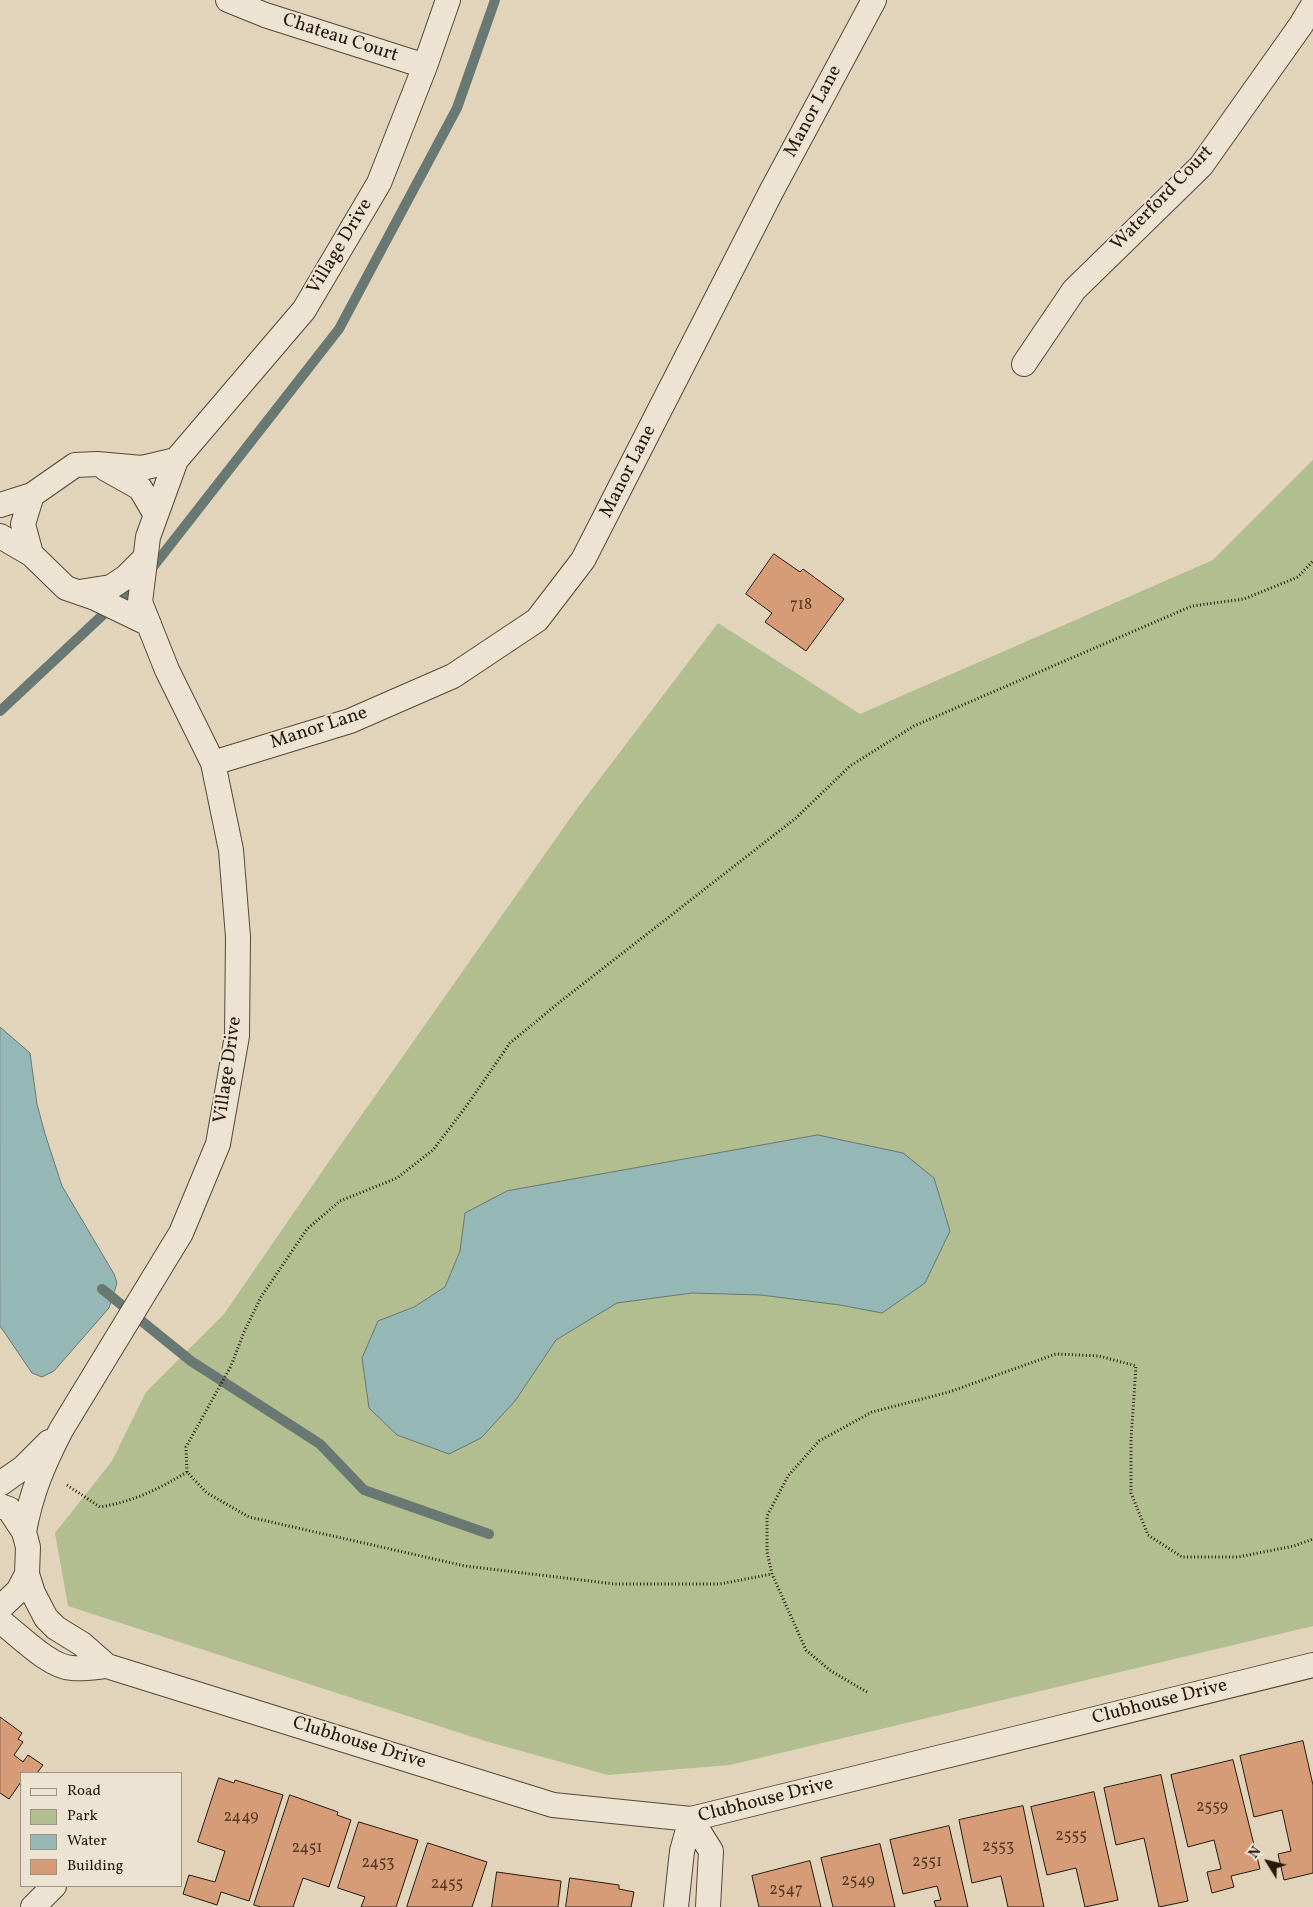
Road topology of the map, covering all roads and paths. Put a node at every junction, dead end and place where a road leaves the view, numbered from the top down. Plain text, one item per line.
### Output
1 (228, 0) edge
2 (448, 0) edge
3 (874, 0) edge
4 (1313, 5) edge
5 (425, 66) junction
6 (1024, 364) dead end
7 (176, 460) junction
8 (97, 464) junction
9 (32, 495) junction
10 (0, 505) edge
11 (156, 515) junction
12 (0, 536) edge
13 (31, 554) junction
14 (145, 558) junction
15 (1313, 561) edge
16 (77, 592) junction
17 (149, 624) junction
18 (213, 763) junction
19 (60, 1430) junction
20 (187, 1472) junction
21 (0, 1484) edge
22 (66, 1484) dead end
23 (0, 1506) edge
24 (24, 1532) junction
25 (1313, 1539) edge
26 (27, 1574) junction
27 (772, 1574) junction
28 (0, 1608) edge
29 (0, 1621) edge
30 (1313, 1665) edge
31 (107, 1666) junction
32 (867, 1692) dead end
33 (692, 1819) junction
34 (53, 1887) edge
35 (33, 1907) edge
36 (676, 1907) edge
37 (708, 1907) edge

1 - 5 street, Chateau Court
2 - 5 street, Village Drive
3 - 18 street, Manor Lane
4 - 6 street, Waterford Court
5 - 7 street, Village Drive
7 - 8 street
7 - 11 street, Village Drive
8 - 9 street
8 - 11 street
9 - 10 street
9 - 13 street
11 - 14 street, Village Drive
12 - 13 street
13 - 16 street
14 - 16 street
14 - 17 street, Village Drive
15 - 20 path
16 - 17 street
17 - 18 street, Village Drive
18 - 19 street, Village Drive
19 - 21 street, Village Drive
19 - 24 street, Village Drive
20 - 22 path
20 - 27 path
23 - 24 street, Clubhouse Drive
24 - 26 street, Clubhouse Drive
25 - 27 path
26 - 28 street
26 - 31 street, Clubhouse Drive
27 - 32 path
29 - 31 street, Clubhouse Drive
30 - 33 street, Clubhouse Drive
31 - 33 street, Clubhouse Drive
33 - 36 street
33 - 37 street
34 - 35 street

